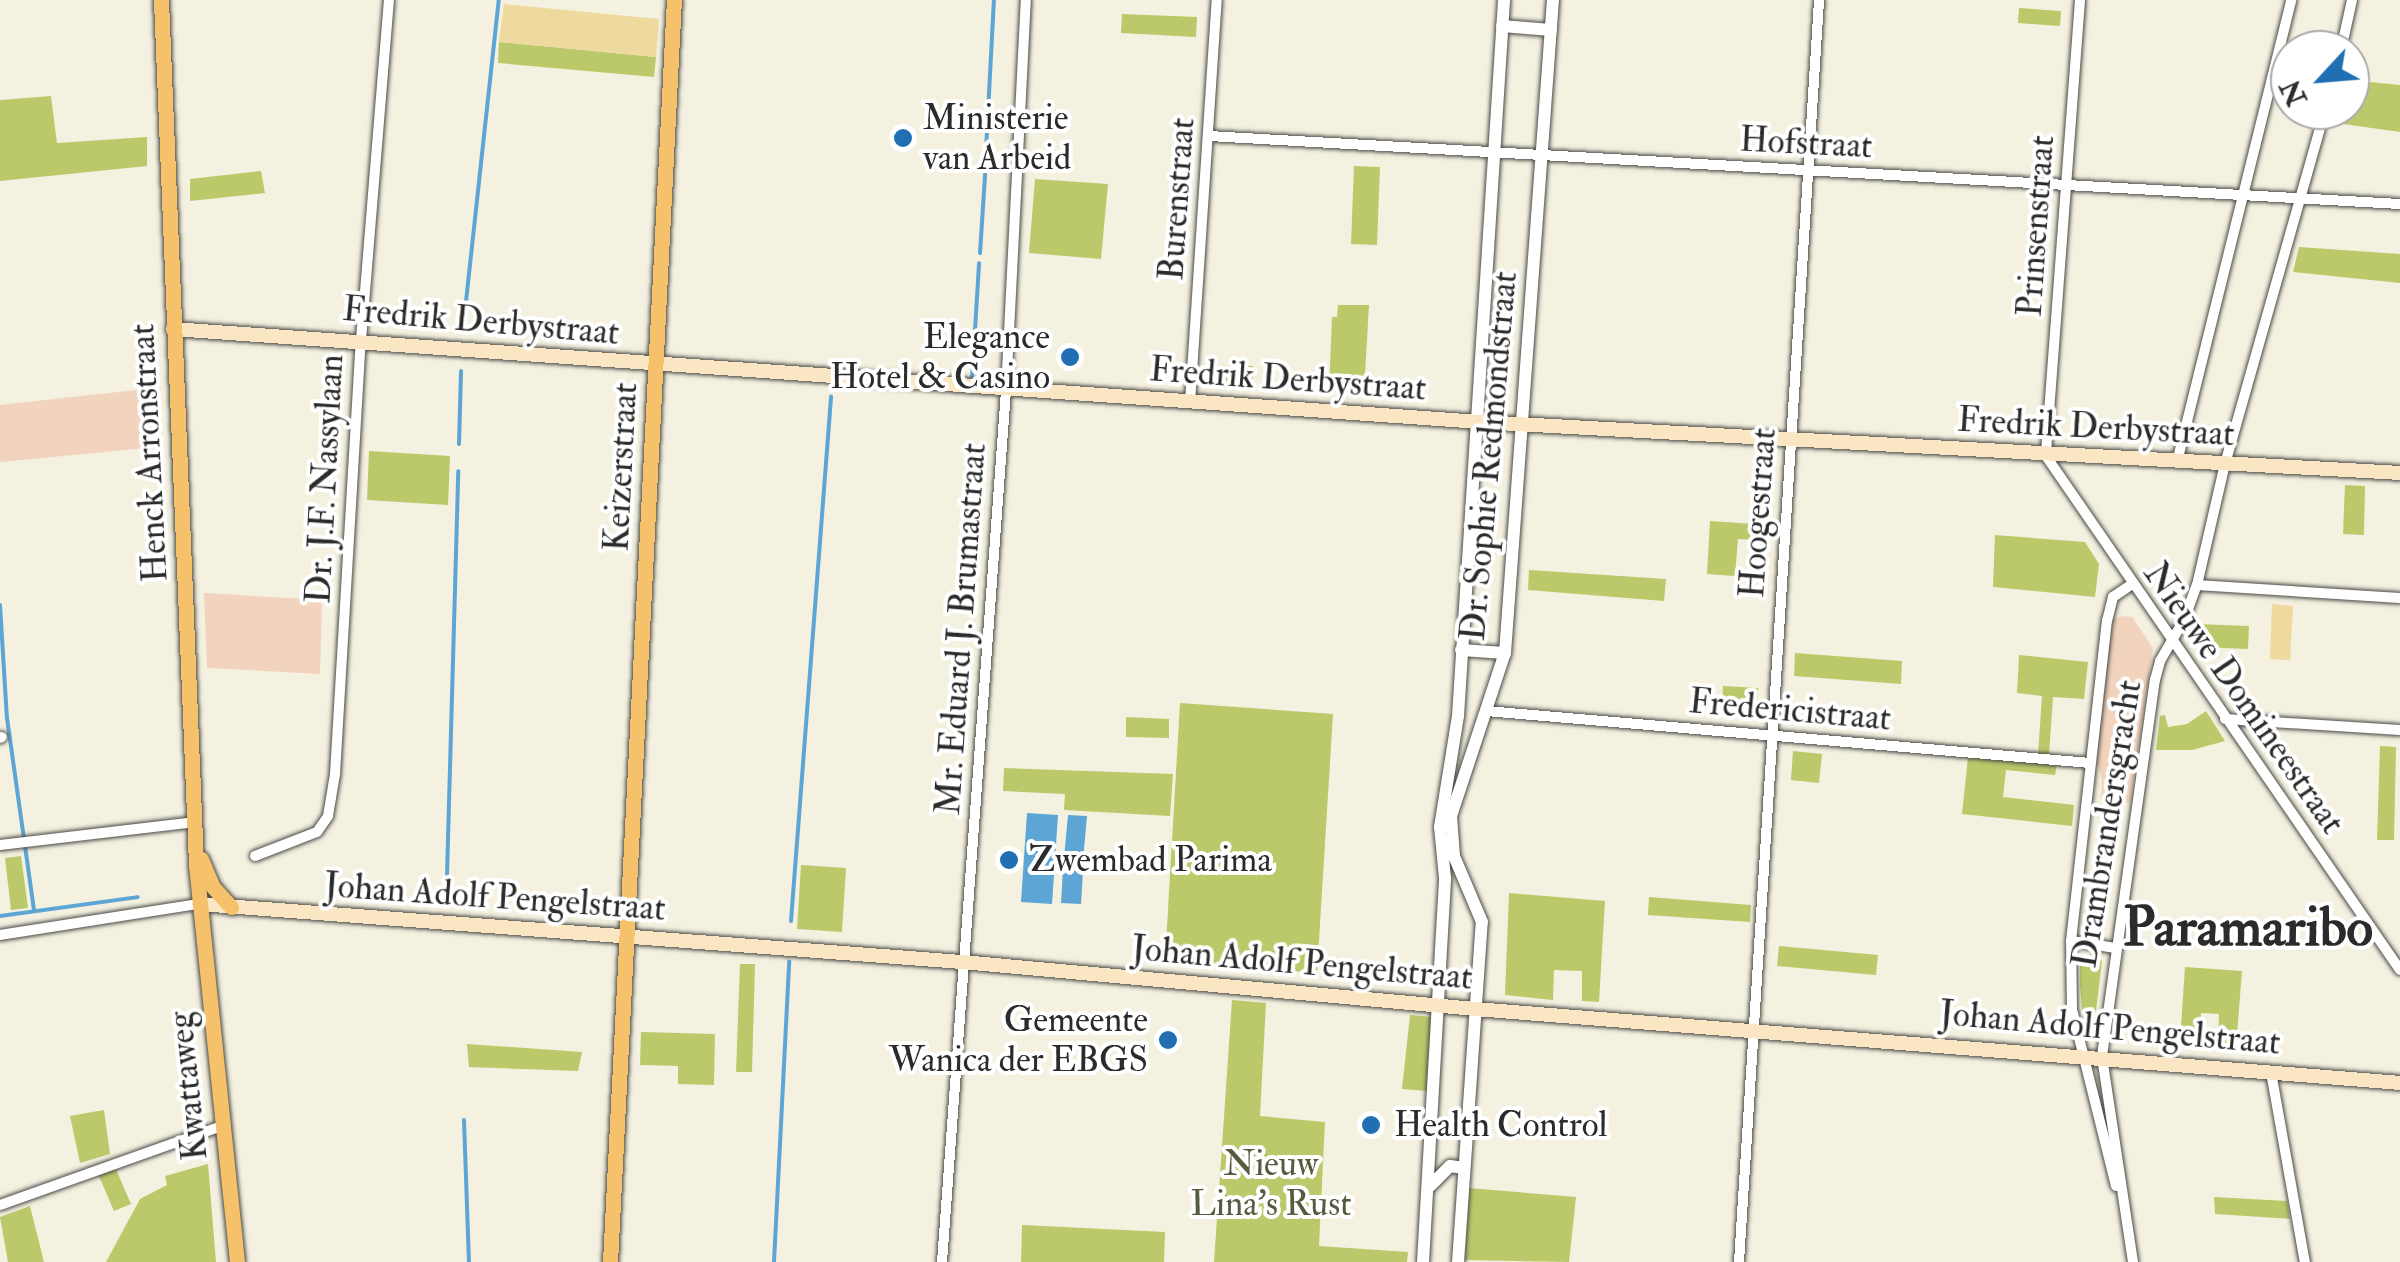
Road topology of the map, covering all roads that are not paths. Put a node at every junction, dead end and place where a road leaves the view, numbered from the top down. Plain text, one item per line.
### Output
1 (162, 0) edge
2 (388, 0) edge
3 (674, 0) edge
4 (1026, 0) edge
5 (1217, 0) edge
6 (1504, 0) edge
7 (1553, 0) edge
8 (1820, 0) edge
9 (2080, 0) edge
10 (2290, 0) edge
11 (2352, 0) edge
12 (1502, 26) junction
13 (1551, 30) junction
14 (2345, 30) edge
15 (2319, 130) edge
16 (1209, 136) junction
17 (1495, 153) junction
18 (1542, 156) junction
19 (1809, 171) junction
20 (2068, 185) junction
21 (2242, 194) junction
22 (2300, 197) junction
23 (2400, 204) edge
24 (174, 329) junction
25 (361, 340) junction
26 (656, 366) junction
27 (1006, 391) junction
28 (1190, 402) junction
29 (1480, 422) junction
30 (1524, 425) junction
31 (1792, 440) junction
32 (2046, 456) junction
33 (2177, 462) junction
34 (2225, 464) junction
35 (2400, 473) edge
36 (2131, 585) junction
37 (2197, 585) junction
38 (2400, 598) edge
39 (2169, 640) junction
40 (1461, 650) junction
41 (1504, 653) junction
42 (1486, 712) junction
43 (2225, 720) junction
44 (2400, 730) edge
45 (1770, 736) junction
46 (2090, 763) junction
47 (1458, 765) junction
48 (196, 822) junction
49 (6, 844) edge
50 (196, 845) junction
51 (256, 856) dead end
52 (199, 904) junction
53 (231, 907) junction
54 (0, 935) edge
55 (625, 937) junction
56 (2071, 942) junction
57 (2115, 948) junction
58 (962, 962) junction
59 (2400, 970) edge
60 (1438, 1004) junction
61 (1475, 1009) junction
62 (1754, 1030) junction
63 (2085, 1055) junction
64 (2102, 1056) junction
65 (2271, 1072) junction
66 (2400, 1083) edge
67 (222, 1126) junction
68 (1464, 1168) junction
69 (1429, 1188) junction
70 (0, 1205) edge
71 (2124, 1210) junction
72 (238, 1262) edge
73 (610, 1262) edge
74 (942, 1262) edge
75 (1424, 1262) edge
76 (1458, 1262) edge
77 (1739, 1262) edge
78 (2133, 1262) edge
79 (2306, 1262) edge

1 - 24 main road, Henck Arronstraat
2 - 25 street, Dr. J.F. Nassylaan
3 - 26 main road, Keizerstraat
4 - 27 street, Mr. Eduard J. Brumastraat
5 - 16 street, Burenstraat
6 - 12 street, Dr. Sophie Redmondstraat
7 - 13 street, Dr. Sophie Redmondstraat
8 - 19 street, Hoogestraat
9 - 20 street, Prinsenstraat
10 - 21 street
11 - 14 street
12 - 13 street
12 - 17 street, Dr. Sophie Redmondstraat
13 - 18 street, Dr. Sophie Redmondstraat
15 - 22 street, Drambrandersgracht
16 - 17 street, Hofstraat
16 - 28 street, Burenstraat
17 - 18 street, Hofstraat
17 - 29 street, Dr. Sophie Redmondstraat
18 - 19 street, Hofstraat
18 - 30 street, Dr. Sophie Redmondstraat
19 - 20 street, Hofstraat
19 - 31 street, Hoogestraat
20 - 21 street, Hofstraat
20 - 32 street, Prinsenstraat
21 - 22 street, Hofstraat
21 - 33 street
22 - 23 street, Hofstraat
22 - 34 street, Drambrandersgracht
24 - 25 main road, Fredrik Derbystraat
24 - 48 main road, Henck Arronstraat
25 - 26 main road, Fredrik Derbystraat
25 - 51 street, Dr. J.F. Nassylaan
26 - 27 main road, Fredrik Derbystraat
26 - 55 main road, Keizerstraat
27 - 28 main road, Fredrik Derbystraat
27 - 58 street, Mr. Eduard J. Brumastraat
28 - 29 main road, Fredrik Derbystraat
29 - 30 main road, Fredrik Derbystraat
29 - 40 street, Dr. Sophie Redmondstraat
30 - 31 main road, Fredrik Derbystraat
30 - 41 street, Dr. Sophie Redmondstraat
31 - 32 main road, Fredrik Derbystraat
31 - 45 street, Hoogestraat
32 - 33 main road, Fredrik Derbystraat
32 - 36 street, Nieuwe Domineestraat
33 - 34 main road, Fredrik Derbystraat
34 - 35 main road, Fredrik Derbystraat
34 - 37 street, Drambrandersgracht
36 - 39 street, Nieuwe Domineestraat
36 - 46 street, Drambrandersgracht
37 - 38 street
37 - 39 street, Drambrandersgracht
39 - 43 street, Nieuwe Domineestraat
39 - 57 street, Drambrandersgracht
40 - 41 street
40 - 47 street, Dr. Sophie Redmondstraat
41 - 42 street, Dr. Sophie Redmondstraat
42 - 45 street, Fredericistraat
42 - 47 street, Dr. Sophie Redmondstraat
43 - 44 street
43 - 59 street, Nieuwe Domineestraat
45 - 46 street, Fredericistraat
45 - 62 street, Hoogestraat
46 - 56 street, Drambrandersgracht
47 - 60 street, Dr. Sophie Redmondstraat
47 - 61 street, Dr. Sophie Redmondstraat
48 - 49 street
48 - 50 main road, Henck Arronstraat
50 - 52 main road, Henck Arronstraat
50 - 53 main road
52 - 53 main road, Johan Adolf Pengelstraat
52 - 54 street
52 - 67 main road, Kwattaweg
53 - 55 main road, Johan Adolf Pengelstraat
55 - 58 main road, Johan Adolf Pengelstraat
55 - 73 main road, Keizerstraat
56 - 57 street
56 - 63 street, Drambrandersgracht
57 - 64 street, Drambrandersgracht
58 - 60 main road, Johan Adolf Pengelstraat
58 - 74 street, Mr. Eduard J. Brumastraat
60 - 61 main road, Johan Adolf Pengelstraat
60 - 69 street, Dr. Sophie Redmondstraat
61 - 62 main road, Johan Adolf Pengelstraat
61 - 68 street, Dr. Sophie Redmondstraat
62 - 63 main road, Johan Adolf Pengelstraat
62 - 77 street, Hoogestraat
63 - 64 main road, Johan Adolf Pengelstraat
63 - 71 street, Drambrandersgracht
64 - 65 main road, Johan Adolf Pengelstraat
64 - 71 street, Drambrandersgracht
65 - 66 main road, Johan Adolf Pengelstraat
65 - 79 street
67 - 70 street
67 - 72 main road, Kwattaweg
68 - 69 street
68 - 76 street, Dr. Sophie Redmondstraat
69 - 75 street, Dr. Sophie Redmondstraat
71 - 78 street, Drambrandersgracht

